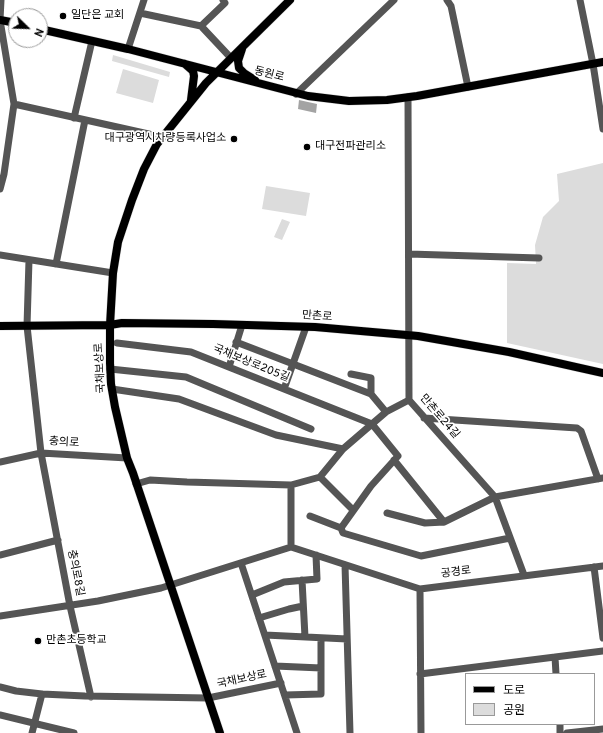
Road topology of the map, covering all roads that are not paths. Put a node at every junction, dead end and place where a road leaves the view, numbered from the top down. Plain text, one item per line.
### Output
1 (1, 0) edge
2 (144, 0) edge
3 (223, 0) edge
4 (290, 0) edge
5 (394, 0) edge
6 (447, 0) edge
7 (580, 0) edge
8 (140, 14) junction
9 (0, 20) edge
10 (201, 26) junction
11 (48, 31) edge
12 (92, 41) junction
13 (242, 47) junction
14 (128, 49) junction
15 (231, 58) junction
16 (603, 62) edge
17 (184, 63) junction
18 (593, 64) junction
19 (216, 73) junction
20 (263, 85) junction
21 (468, 87) junction
22 (296, 94) junction
23 (408, 97) junction
24 (191, 101) junction
25 (14, 104) junction
26 (74, 118) junction
27 (85, 120) junction
28 (603, 129) edge
29 (162, 137) junction
30 (0, 189) edge
31 (409, 254) junction
32 (0, 255) edge
33 (539, 258) dead end
34 (29, 260) junction
35 (56, 264) junction
36 (113, 273) junction
37 (242, 324) junction
38 (110, 325) junction
39 (0, 326) edge
40 (27, 326) junction
41 (306, 326) junction
42 (410, 336) junction
43 (236, 342) junction
44 (117, 343) dead end
45 (294, 365) junction
46 (229, 367) junction
47 (110, 369) junction
48 (603, 373) edge
49 (351, 374) dead end
50 (112, 389) junction
51 (284, 389) junction
52 (371, 394) junction
53 (409, 400) junction
54 (386, 412) junction
55 (424, 418) junction
56 (372, 424) junction
57 (311, 429) dead end
58 (343, 449) junction
59 (41, 453) junction
60 (128, 458) junction
61 (394, 460) junction
62 (0, 462) edge
63 (320, 477) junction
64 (601, 479) edge
65 (136, 484) junction
66 (292, 485) junction
67 (495, 497) junction
68 (353, 510) junction
69 (388, 513) dead end
70 (310, 516) dead end
71 (444, 522) junction
72 (341, 528) junction
73 (510, 538) junction
74 (58, 540) junction
75 (291, 547) junction
76 (0, 555) edge
77 (316, 555) junction
78 (241, 563) junction
79 (345, 565) junction
80 (603, 566) edge
81 (594, 567) junction
82 (524, 576) junction
83 (302, 580) junction
84 (171, 586) junction
85 (420, 589) junction
86 (252, 595) junction
87 (70, 606) junction
88 (303, 606) junction
89 (0, 616) edge
90 (259, 618) junction
91 (265, 635) junction
92 (305, 637) junction
93 (321, 638) junction
94 (603, 638) edge
95 (347, 639) junction
96 (603, 651) edge
97 (555, 657) junction
98 (275, 666) junction
99 (321, 668) junction
100 (556, 673) edge
101 (420, 674) junction
102 (0, 680) edge
103 (281, 683) junction
104 (1, 687) edge
105 (42, 694) junction
106 (285, 695) junction
107 (91, 696) junction
108 (208, 698) junction
109 (0, 715) edge
110 (34, 723) junction
111 (603, 729) edge
112 (32, 733) edge
113 (74, 733) edge
114 (220, 733) edge
115 (297, 733) edge
116 (350, 733) edge
117 (421, 733) edge
118 (567, 733) edge

1 - 9 street
2 - 8 street
3 - 10 street
4 - 13 main road, 국채보상로
5 - 22 street
6 - 21 street
7 - 18 street
8 - 10 street
8 - 14 street
9 - 25 street
10 - 15 street
11 - 12 main road, 동원로
12 - 14 main road, 동원로
12 - 26 street
13 - 15 main road, 국채보상로
13 - 20 main road
14 - 17 main road, 동원로
15 - 19 main road, 국채보상로
16 - 18 main road, 동원로
17 - 19 main road, 동원로
17 - 24 main road
18 - 21 main road, 동원로
18 - 28 street
19 - 20 main road, 동원로
19 - 24 main road, 국채보상로
20 - 22 main road, 동원로
21 - 23 main road, 동원로
22 - 23 main road, 동원로
23 - 31 street
24 - 29 main road, 국채보상로
25 - 26 street
25 - 30 street
26 - 27 street
27 - 29 street
27 - 35 street
29 - 36 main road, 국채보상로
31 - 33 street
31 - 42 street
32 - 34 street
34 - 35 street
34 - 40 street
35 - 36 street
36 - 38 main road, 국채보상로
37 - 38 main road, 만촌로
37 - 41 main road, 만촌로
37 - 43 street
38 - 40 main road, 만촌로
38 - 47 main road, 국채보상로
39 - 40 main road, 만촌로
40 - 59 street, 충의로8길
41 - 42 main road, 만촌로
41 - 45 street
42 - 48 main road, 만촌로
42 - 53 street, 만촌로24길
43 - 45 street
43 - 46 street
44 - 46 street, 국채보상로205길
45 - 51 street
45 - 52 street
46 - 51 street, 국채보상로205길
47 - 50 main road, 국채보상로
47 - 57 street
49 - 52 street
50 - 58 street
50 - 60 main road, 국채보상로
51 - 56 street, 국채보상로205길
52 - 54 street
53 - 54 street
53 - 55 street, 만촌로24길
54 - 56 street
55 - 64 street
55 - 67 street, 만촌로24길
56 - 58 street
56 - 61 street
58 - 63 street
59 - 60 street, 충의로
59 - 62 street, 충의로
59 - 74 street, 충의로8길
60 - 65 main road, 국채보상로
61 - 68 street
61 - 71 street
63 - 66 street
63 - 68 street
64 - 67 street
65 - 66 street
65 - 84 main road, 국채보상로
66 - 75 street
67 - 71 street
67 - 73 street, 만촌로24길
68 - 72 street
69 - 71 street
70 - 72 street
72 - 73 street
73 - 82 street, 만촌로24길
74 - 76 street
74 - 87 street, 충의로8길
75 - 77 street, 공경로
75 - 78 street
77 - 79 street, 공경로
77 - 83 street
78 - 84 street
78 - 86 street
79 - 85 street, 공경로
79 - 95 street
80 - 81 street, 공경로
81 - 82 street, 공경로
81 - 94 street
82 - 85 street, 공경로
83 - 86 street
83 - 88 street
84 - 87 street
84 - 108 main road, 국채보상로
85 - 101 street
86 - 90 street
87 - 89 street
87 - 107 street, 충의로8길
88 - 90 street
88 - 92 street
90 - 91 street
91 - 92 street
91 - 98 street
92 - 93 street
93 - 95 street
93 - 99 street
95 - 116 street
96 - 97 street
97 - 100 street
97 - 101 street
98 - 99 street
98 - 103 street
99 - 106 street
101 - 117 street
102 - 104 street
103 - 106 street
103 - 108 street, 국채보상로
104 - 105 street
105 - 107 street
105 - 110 street
106 - 115 street
107 - 108 street
108 - 114 main road, 국채보상로
109 - 110 street
110 - 112 street
110 - 113 street
111 - 118 street

